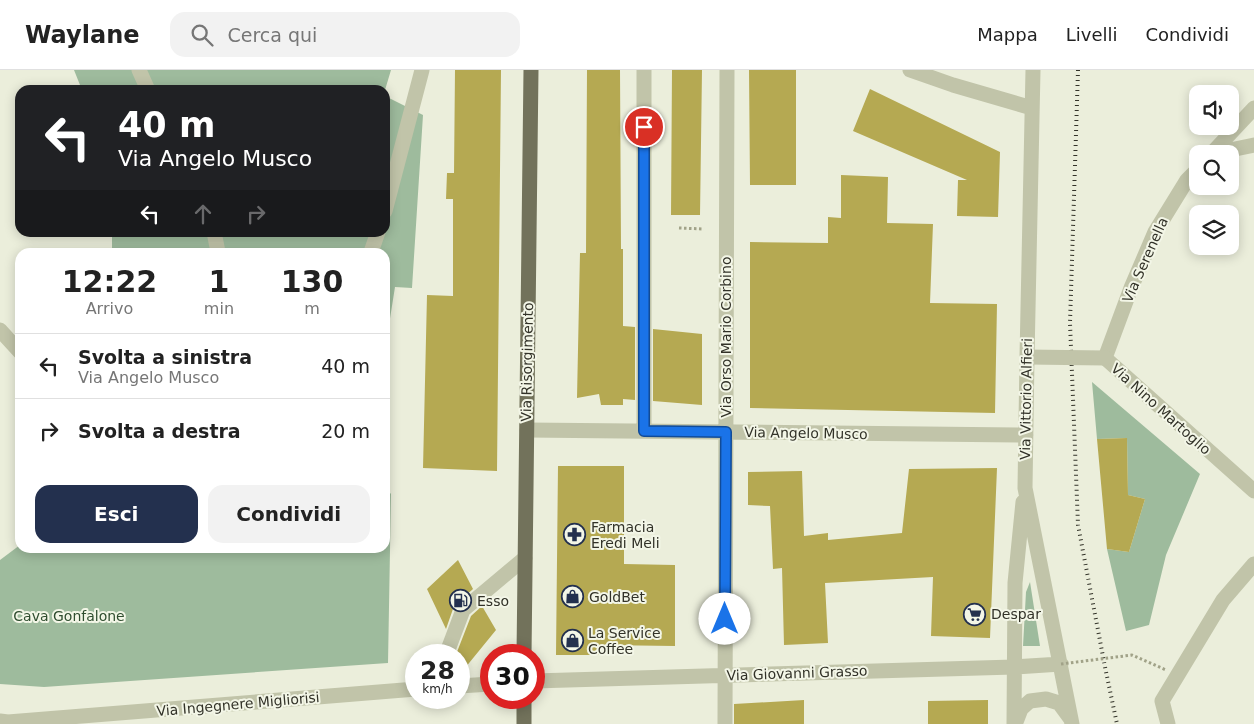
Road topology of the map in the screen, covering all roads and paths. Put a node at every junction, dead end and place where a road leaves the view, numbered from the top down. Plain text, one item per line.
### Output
1 (139, 70) edge
2 (422, 70) edge
3 (531, 70) edge
4 (644, 70) edge
5 (727, 70) edge
6 (910, 70) edge
7 (1033, 70) edge
8 (146, 85) edge
9 (1032, 108) junction
10 (1254, 108) edge
11 (1219, 145) edge
12 (1254, 145) edge
13 (1239, 148) edge
14 (1189, 178) edge
15 (390, 191) edge
16 (0, 330) edge
17 (15, 346) edge
18 (1027, 357) junction
19 (1105, 358) junction
20 (527, 430) junction
21 (644, 431) junction
22 (726, 432) junction
23 (1026, 435) junction
24 (1025, 488) junction
25 (1254, 491) edge
26 (525, 558) junction
27 (1254, 564) edge
28 (450, 644) edge
29 (524, 644) edge
30 (1061, 664) junction
31 (1014, 667) junction
32 (1166, 670) dead end
33 (725, 674) junction
34 (545, 681) edge
35 (405, 690) edge
36 (524, 709) edge
37 (5, 722) edge
38 (1072, 722) edge
39 (524, 724) edge
40 (725, 724) edge
41 (1015, 724) edge
42 (1168, 724) edge

1 - 8 street
2 - 15 street
3 - 20 main road, Via Risorgimento
4 - 21 street
5 - 22 street, Via Orso Mario Corbino
6 - 9 street
7 - 9 street, Via Vittorio Alfieri
9 - 18 street, Via Vittorio Alfieri
10 - 11 street
12 - 13 street
14 - 19 street, Via Serenella
16 - 17 street
18 - 19 street, Via Nino Martoglio, bridge
18 - 23 street, Via Vittorio Alfieri
19 - 25 street, Via Nino Martoglio
20 - 21 street, Via Angelo Musco
20 - 26 main road, Via Risorgimento
21 - 22 street, Via Angelo Musco
22 - 23 street, Via Angelo Musco
22 - 33 street, Via Orso Mario Corbino
23 - 24 street, Via Vittorio Alfieri
24 - 30 street, Via Vittorio Alfieri
24 - 31 street
26 - 28 street
26 - 29 main road, Via Risorgimento
27 - 42 street
30 - 31 street, Via Giovanni Grasso
30 - 32 path, bridge
30 - 38 street, Via Vittorio Alfieri
31 - 33 street, Via Giovanni Grasso
31 - 41 street
33 - 34 street, Via Giovanni Grasso
33 - 40 street, Via Orso Mario Corbino
35 - 37 street, Via Ingegnere Migliorisi
36 - 39 main road
38 - 41 street

